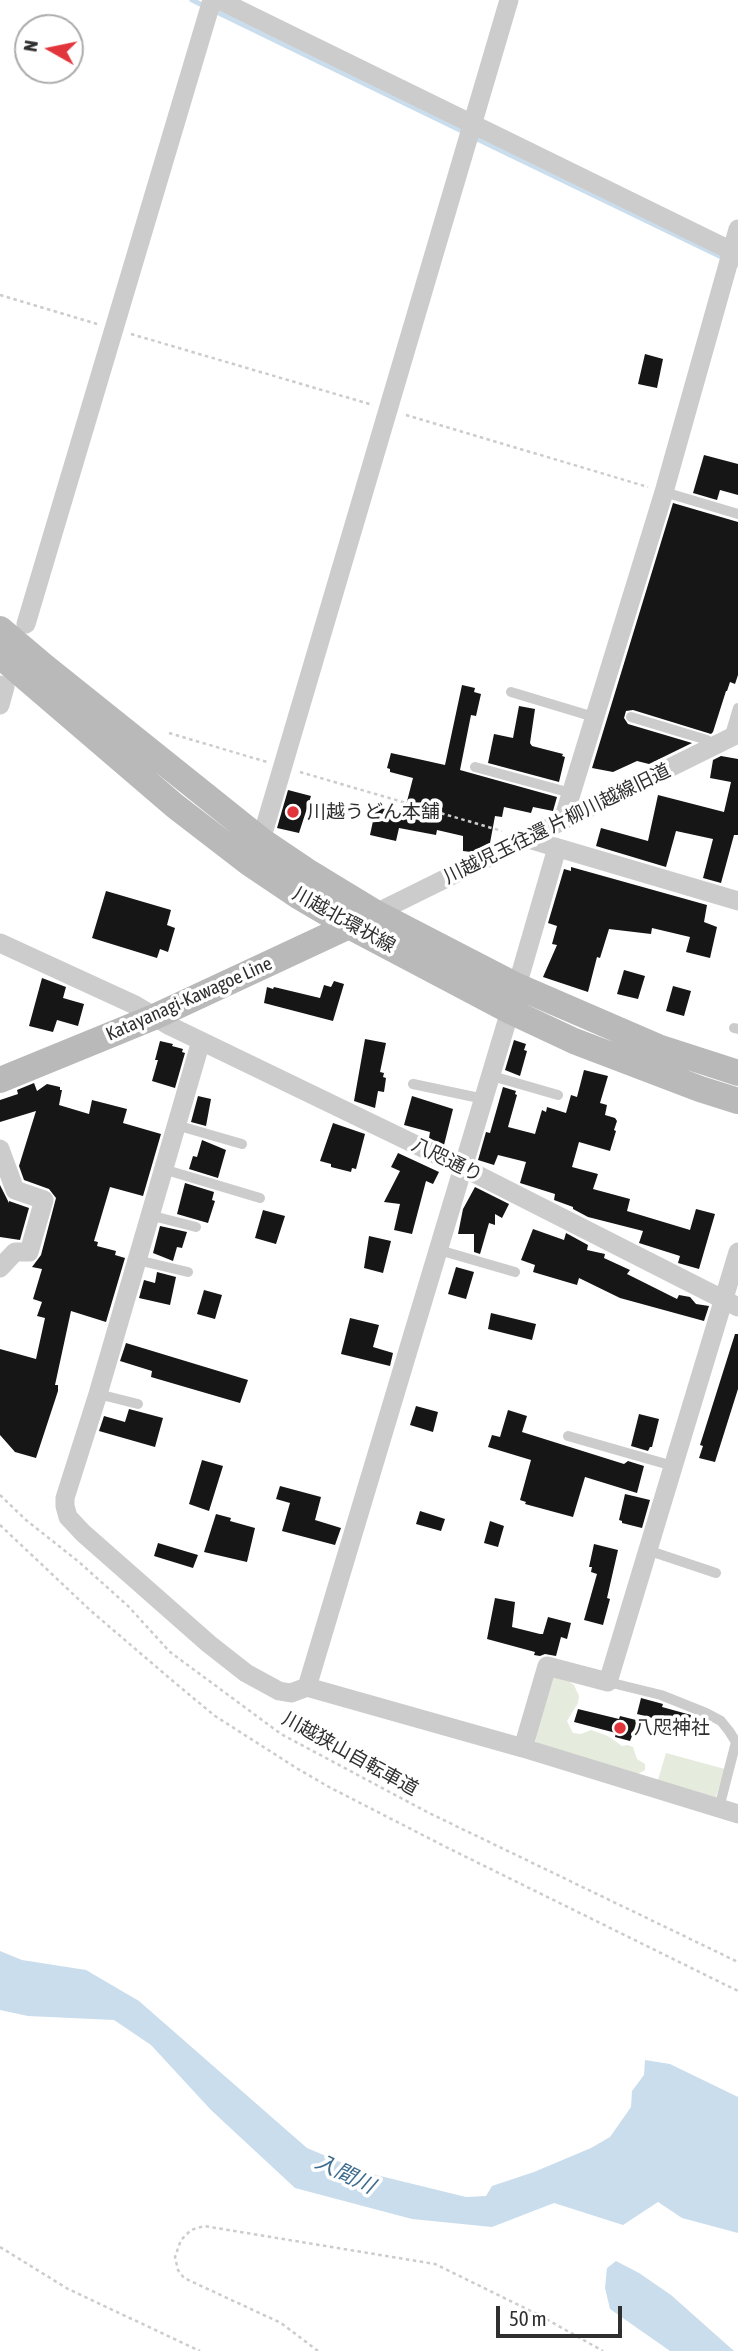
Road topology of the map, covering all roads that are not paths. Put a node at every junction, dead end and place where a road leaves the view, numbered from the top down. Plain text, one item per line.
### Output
1 (212, 0) edge
2 (219, 0) edge
3 (509, 0) edge
4 (473, 124) junction
5 (738, 229) edge
6 (735, 252) edge
7 (664, 492) junction
8 (738, 514) edge
9 (13, 626) edge
10 (0, 656) edge
11 (0, 685) edge
12 (511, 692) dead end
13 (0, 705) edge
14 (738, 708) edge
15 (594, 718) junction
16 (631, 718) dead end
17 (727, 740) edge
18 (475, 767) dead end
19 (571, 793) junction
20 (563, 820) junction
21 (528, 839) junction
22 (261, 840) junction
23 (558, 848) junction
24 (738, 901) edge
25 (376, 913) junction
26 (349, 926) junction
27 (0, 943) edge
28 (513, 998) junction
29 (155, 1017) junction
30 (201, 1041) junction
31 (738, 1073) edge
32 (492, 1076) junction
33 (0, 1080) edge
34 (413, 1084) dead end
35 (558, 1095) dead end
36 (485, 1100) junction
37 (738, 1101) edge
38 (176, 1125) junction
39 (242, 1144) dead end
40 (0, 1149) edge
41 (464, 1168) junction
42 (163, 1169) junction
43 (260, 1198) dead end
44 (149, 1215) junction
45 (196, 1227) dead end
46 (439, 1250) junction
47 (738, 1252) edge
48 (137, 1260) junction
49 (0, 1268) edge
50 (188, 1272) dead end
51 (515, 1272) dead end
52 (731, 1303) edge
53 (98, 1394) junction
54 (138, 1404) dead end
55 (568, 1436) dead end
56 (673, 1466) junction
57 (647, 1550) junction
58 (716, 1573) dead end
59 (608, 1682) junction
60 (307, 1687) junction
61 (523, 1748) junction
62 (719, 1808) junction
63 (738, 1814) edge

1 - 9 street
2 - 4 street
3 - 4 street
4 - 6 street
4 - 22 street
5 - 6 street
6 - 7 street
7 - 8 lane
7 - 15 street
9 - 22 main road, 川越北環状線
10 - 26 main road, 川越北環状線
11 - 13 street
12 - 15 lane
14 - 17 lane
15 - 19 street
16 - 17 lane
17 - 20 street, 川越児玉往還 片柳川越線旧道
18 - 19 lane
19 - 20 street
20 - 21 street, 川越児玉往還 片柳川越線旧道
21 - 23 street
21 - 25 street, 川越児玉往還 片柳川越線旧道
22 - 25 main road, 川越北環状線
23 - 24 street
23 - 28 street
25 - 26 main road, Katayanagi-Kawagoe Line
25 - 28 main road, 川越北環状線
26 - 28 main road, 川越北環状線
26 - 29 main road, Katayanagi-Kawagoe Line
27 - 29 street, 八咫通り
28 - 31 main road, 川越北環状線
28 - 32 street
28 - 37 main road, 川越北環状線
29 - 30 street, 八咫通り
29 - 33 main road, Katayanagi-Kawagoe Line
30 - 38 street
30 - 41 street, 八咫通り
32 - 35 lane
32 - 36 street
34 - 36 lane
36 - 41 street
38 - 39 lane
38 - 42 street
40 - 49 street
41 - 46 street
41 - 52 street, 八咫通り
42 - 43 lane
42 - 44 street
44 - 45 lane
44 - 48 street
46 - 51 lane
46 - 60 street
47 - 52 street
48 - 50 lane
48 - 53 street
52 - 56 street
53 - 54 lane
53 - 60 street
55 - 56 lane
56 - 57 street
57 - 58 lane
57 - 59 street
59 - 61 street
59 - 62 lane
60 - 61 street
61 - 62 street
62 - 63 street

